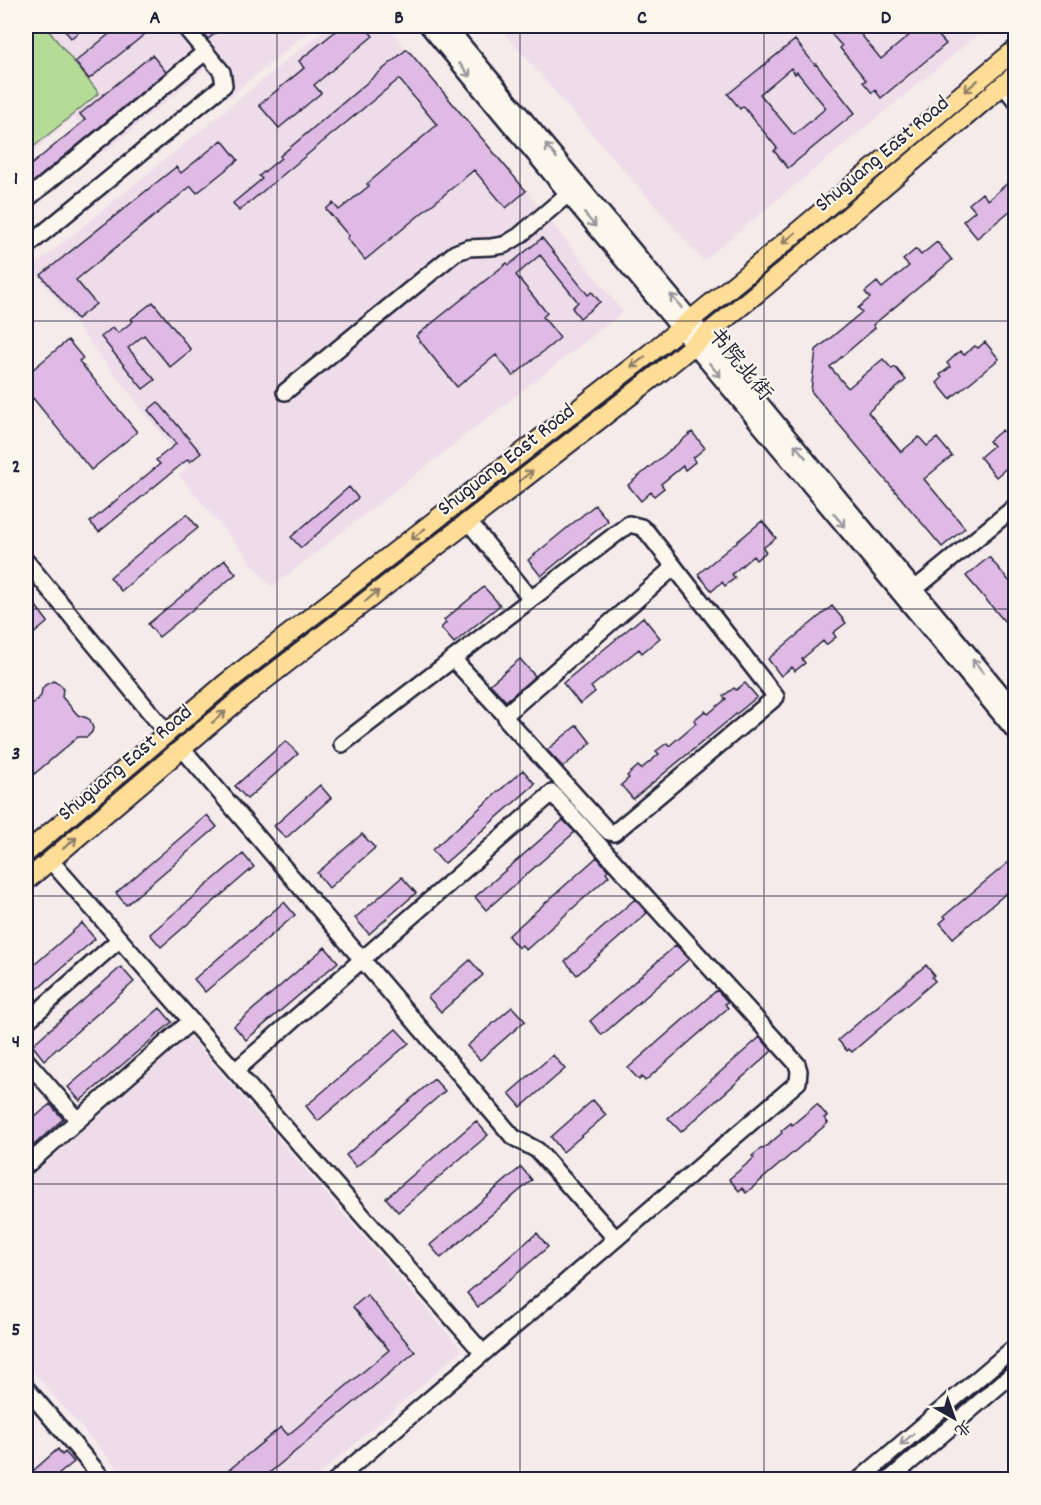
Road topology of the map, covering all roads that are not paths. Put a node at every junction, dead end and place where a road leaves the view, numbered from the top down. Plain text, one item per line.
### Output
1 (183, 26) edge
2 (428, 26) edge
3 (447, 26) edge
4 (1016, 48) edge
5 (205, 52) junction
6 (1009, 80) edge
7 (1016, 101) edge
8 (568, 194) junction
9 (26, 200) edge
10 (26, 247) edge
11 (685, 324) junction
12 (699, 340) junction
13 (285, 392) dead end
14 (1016, 506) edge
15 (468, 521) junction
16 (26, 561) edge
17 (674, 567) junction
18 (915, 589) junction
19 (531, 599) junction
20 (453, 659) junction
21 (1016, 711) edge
22 (506, 715) junction
23 (167, 733) junction
24 (1016, 734) edge
25 (342, 744) dead end
26 (182, 748) junction
27 (26, 853) edge
28 (50, 860) junction
29 (26, 881) edge
30 (120, 939) junction
31 (362, 960) junction
32 (191, 1021) junction
33 (26, 1022) edge
34 (26, 1060) edge
35 (235, 1071) junction
36 (78, 1120) junction
37 (26, 1166) edge
38 (616, 1239) junction
39 (1016, 1346) edge
40 (483, 1353) junction
41 (1016, 1371) edge
42 (26, 1388) edge
43 (105, 1479) edge
44 (336, 1479) edge
45 (859, 1479) edge
46 (889, 1479) edge

1 - 5 street
2 -> 8 street, 书院北街
11 -> 3 street, 书院北街
4 -> 11 main road, Shuguang East Road
5 - 9 street
5 - 10 street
6 - 7 street
6 - 12 main road, Shuguang East Road
8 -> 11 street, 书院北街
8 - 13 street
11 - 12 street, 书院北街
11 -> 23 main road, Shuguang East Road
15 -> 12 main road, Shuguang East Road
18 -> 12 street, 书院北街
12 -> 24 street, 书院北街
14 - 18 street
15 - 19 street
26 -> 15 main road, Shuguang East Road
16 - 23 street
17 - 19 street
17 - 22 street
17 - 22 street
21 -> 18 street, 书院北街
19 - 20 street
20 - 22 street
20 - 25 street
23 - 27 main road, Shuguang East Road
28 -> 26 main road, Shuguang East Road
26 - 31 street
28 - 29 main road, Shuguang East Road
28 - 30 street
30 - 32 street
30 - 33 street
31 - 35 street
31 - 38 street
31 - 38 street
32 - 35 street
32 - 36 street
34 - 36 street
35 - 40 street
36 - 37 street
38 - 40 street
39 -> 45 street
40 - 44 street
41 - 46 street
42 - 43 street

